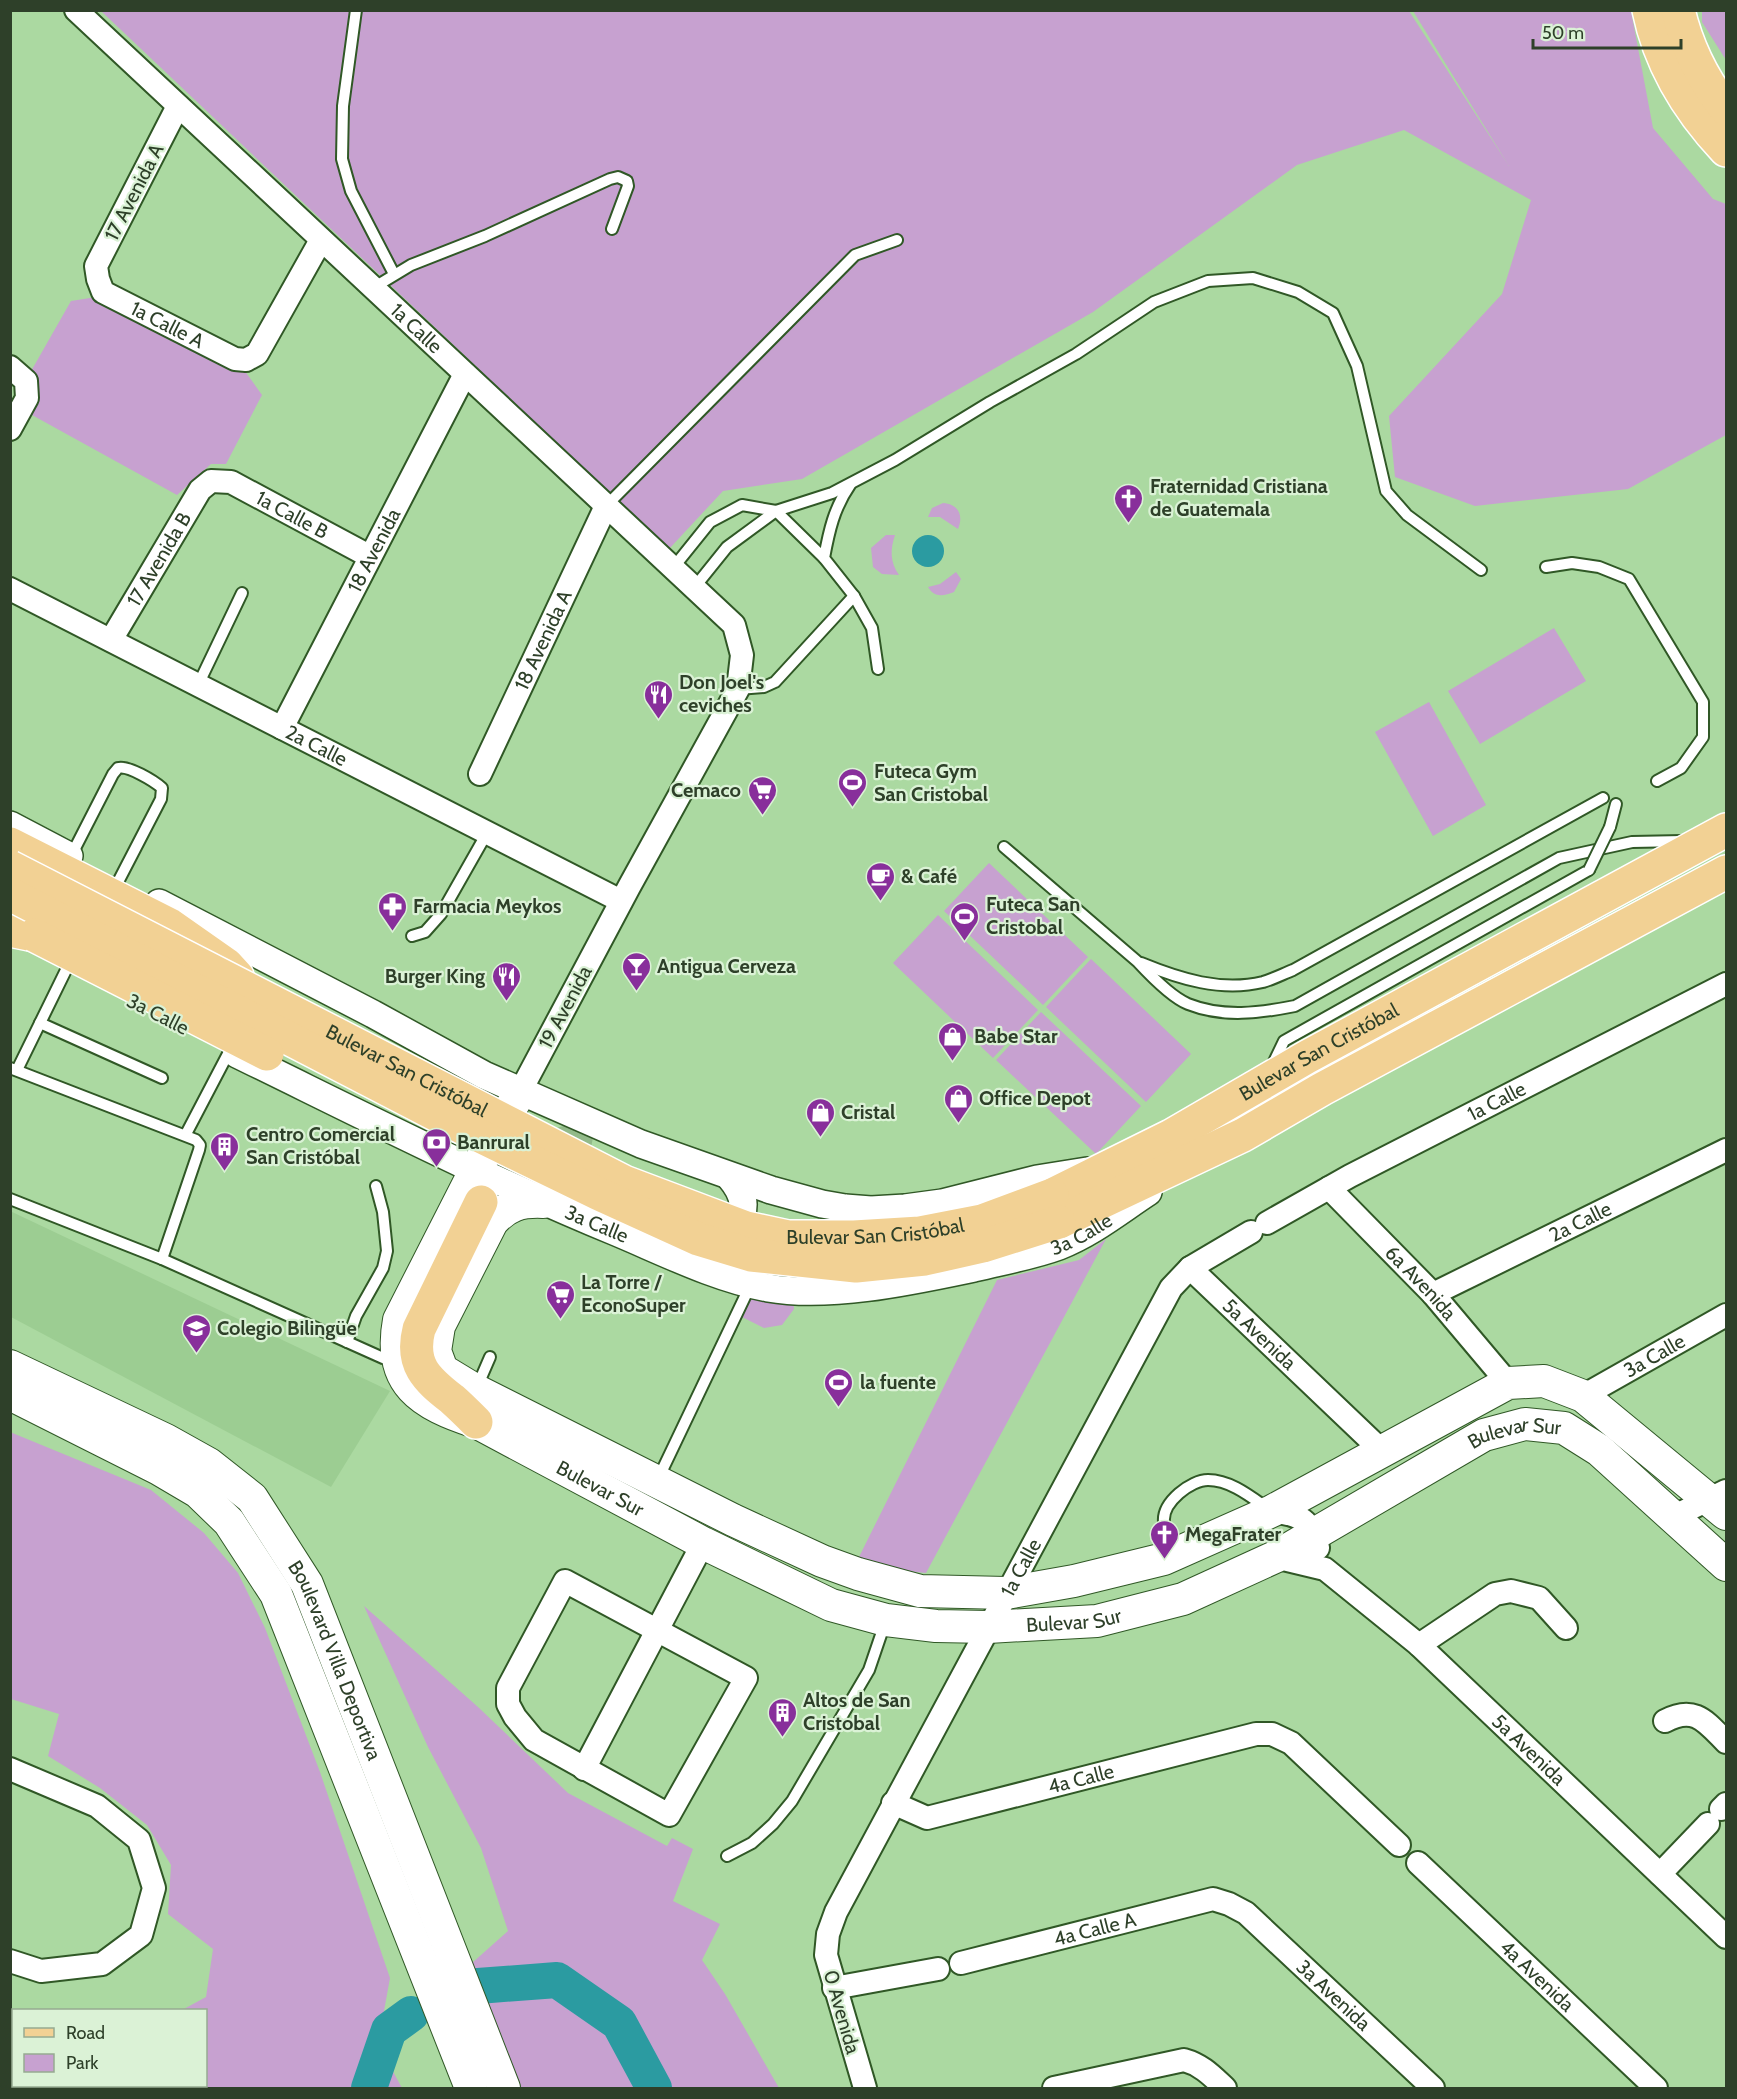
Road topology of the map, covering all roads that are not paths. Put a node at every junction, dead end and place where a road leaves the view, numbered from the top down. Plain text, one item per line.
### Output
1 (76, 10) edge
2 (356, 10) edge
3 (1649, 10) edge
4 (1678, 10) edge
5 (178, 106) junction
6 (1726, 109) edge
7 (1726, 150) edge
8 (612, 229) dead end
9 (321, 240) junction
10 (897, 240) dead end
11 (394, 274) junction
12 (98, 279) joint
13 (373, 288) junction
14 (18, 374) edge
15 (465, 374) junction
16 (10, 429) edge
17 (854, 480) junction
18 (211, 481) joint
19 (606, 506) junction
20 (776, 511) junction
21 (369, 556) junction
22 (824, 558) junction
23 (1546, 567) dead end
24 (673, 568) junction
25 (1481, 570) dead end
26 (694, 588) junction
27 (10, 589) edge
28 (242, 593) dead end
29 (854, 596) junction
30 (111, 640) junction
31 (742, 655) joint
32 (878, 669) dead end
33 (198, 685) junction
34 (738, 689) junction
35 (282, 728) junction
36 (480, 774) dead end
37 (1657, 782) dead end
38 (1603, 798) dead end
39 (1616, 804) dead end
40 (10, 825) edge
41 (488, 833) junction
42 (1718, 835) edge
43 (10, 844) edge
44 (1004, 847) dead end
45 (70, 857) junction
46 (10, 867) edge
47 (1726, 872) edge
48 (118, 882) junction
49 (10, 894) edge
50 (621, 901) junction
51 (18, 935) edge
52 (412, 936) dead end
53 (1138, 962) junction
54 (66, 968) junction
55 (1726, 984) edge
56 (322, 988) junction
57 (251, 990) junction
58 (40, 1023) junction
59 (230, 1050) junction
60 (14, 1069) edge
61 (162, 1078) dead end
62 (1265, 1082) junction
63 (298, 1084) junction
64 (520, 1092) junction
65 (445, 1119) junction
66 (186, 1134) junction
67 (595, 1144) tunnel mouth
68 (1726, 1150) edge
69 (1203, 1154) junction
70 (1104, 1168) junction
71 (476, 1169) junction
72 (730, 1176) junction
73 (376, 1186) dead end
74 (1329, 1188) junction
75 (10, 1199) edge
76 (481, 1202) tunnel mouth
77 (543, 1202) junction
78 (1055, 1208) junction
79 (854, 1237) junction
80 (162, 1259) junction
81 (1190, 1268) junction
82 (720, 1276) junction
83 (751, 1284) junction
84 (1433, 1294) junction
85 (1726, 1315) edge
86 (347, 1342) junction
87 (490, 1358) dead end
88 (397, 1362) junction
89 (10, 1366) edge
90 (1508, 1383) junction
91 (10, 1394) edge
92 (1583, 1395) junction
93 (476, 1406) junction
94 (1382, 1451) junction
95 (649, 1496) junction
96 (1721, 1502) edge
97 (1272, 1511) junction
98 (1673, 1517) junction
99 (1315, 1535) junction
100 (703, 1543) junction
101 (1177, 1553) junction
102 (1275, 1557) junction
103 (1726, 1565) edge
104 (1325, 1569) junction
105 (1006, 1593) junction
106 (886, 1620) junction
107 (988, 1627) junction
108 (1566, 1628) dead end
109 (658, 1631) junction
110 (1419, 1645) junction
111 (1665, 1721) dead end
112 (1726, 1742) edge
113 (10, 1769) edge
114 (584, 1769) junction
115 (893, 1803) junction
116 (1719, 1812) edge
117 (1399, 1845) dead end
118 (727, 1856) dead end
119 (1418, 1863) dead end
120 (1660, 1874) junction
121 (1229, 1904) joint
122 (828, 1934) joint
123 (1726, 1937) edge
124 (10, 1960) edge
125 (962, 1963) dead end
126 (938, 1969) dead end
127 (834, 1988) junction
128 (487, 2085) edge
129 (865, 2088) edge
130 (1054, 2088) edge
131 (1226, 2088) edge
132 (1433, 2088) edge
133 (1656, 2088) edge

1 - 5 street, 1a Calle
2 - 11 lane
3 - 7 main road
4 - 6 main road
5 - 9 street, 1a Calle
5 - 12 street, 17 Avenida A
8 - 11 lane
9 - 12 street, 1a Calle A
9 - 13 street, 1a Calle
10 - 19 lane
11 - 13 lane
13 - 15 street, 1a Calle
14 - 16 street
15 - 19 street, 1a Calle
15 - 21 street, 18 Avenida
17 - 20 lane
17 - 22 lane
17 - 25 lane
18 - 21 street, 1a Calle B
18 - 30 street, 17 Avenida B
19 - 24 street, 1a Calle
19 - 36 street, 18 Avenida A
20 - 22 lane
20 - 24 lane
20 - 26 lane
21 - 35 street, 18 Avenida
22 - 29 lane
23 - 37 lane
24 - 26 street, 1a Calle
26 - 31 street, 1a Calle
27 - 30 street, 2a Calle
28 - 33 lane
29 - 32 lane
29 - 34 lane
30 - 33 street, 2a Calle
31 - 34 street, 19 Avenida
33 - 35 street, 2a Calle
34 - 50 street, 19 Avenida
35 - 41 street, 2a Calle
38 - 53 lane
39 - 62 lane, bridge
40 - 45 street
41 - 50 street, 2a Calle
41 - 52 lane
42 - 53 lane
42 - 62 main road, Bulevar San Cristóbal
43 - 57 main road
44 - 53 lane
45 - 48 street
45 - 48 lane
46 - 57 main road, Bulevar San Cristóbal, bridge
47 - 69 main road, Bulevar San Cristóbal
48 - 56 street
49 - 65 main road, Bulevar San Cristóbal, bridge
50 - 64 street, 19 Avenida
51 - 54 street, 3a Calle
51 - 65 main road, bridge
54 - 58 lane
54 - 59 street, 3a Calle
55 - 74 street, 1a Calle
56 - 63 street
56 - 64 street
57 - 79 main road, Bulevar San Cristóbal, bridge
58 - 60 lane
58 - 61 lane
59 - 63 street, 3a Calle
59 - 66 lane
60 - 66 lane
62 - 70 main road, Bulevar San Cristóbal
63 - 71 street, 3a Calle
64 - 71 main road, 19 Avenida
64 - 72 street
65 - 78 main road, Bulevar San Cristóbal, bridge
66 - 80 lane
67 - 79 main road
68 - 84 street, 2a Calle
69 - 78 main road, Bulevar San Cristóbal
69 - 83 street, 3a Calle
70 - 72 street
70 - 78 main road, Bulevar San Cristóbal
71 - 77 street, 3a Calle
71 - 88 main road, 19 Avenida
72 - 82 street
73 - 86 lane
74 - 81 street, 1a Calle
74 - 84 street, 6a Avenida
75 - 80 lane
76 - 93 main road
77 - 82 street, 3a Calle
77 - 93 main road
78 - 79 main road, Bulevar San Cristóbal, bridge
80 - 86 lane
81 - 94 street, 5a Avenida
81 - 105 street, 1a Calle
82 - 83 street, 3a Calle
83 - 95 lane
84 - 90 street, 6a Avenida
85 - 92 street, 3a Calle
86 - 88 lane
87 - 93 lane
88 - 93 main road, Bulevar Sur
89 - 128 main road, Boulevard Villa Deportiva
90 - 92 main road, Bulevar Sur
90 - 94 main road, Bulevar Sur
91 - 128 main road, Boulevard Villa Deportiva
92 - 96 main road, Bulevar Sur
93 - 95 main road, Bulevar Sur
94 - 97 main road, Bulevar Sur
95 - 100 main road, Bulevar Sur
95 - 105 main road, Bulevar Sur
96 - 98 street
97 - 99 street
97 - 101 main road, Bulevar Sur
97 - 101 lane
98 - 99 main road, Bulevar Sur
98 - 103 main road, Bulevar Sur
99 - 102 main road, Bulevar Sur
99 - 104 street
100 - 106 main road, Bulevar Sur
100 - 109 street
101 - 105 main road, Bulevar Sur
102 - 104 street, 5a Avenida
102 - 107 main road, Bulevar Sur
104 - 110 street, 5a Avenida
105 - 107 street, 1a Calle
106 - 107 main road, Bulevar Sur
106 - 118 lane
107 - 115 street, 1a Calle
108 - 110 street
109 - 114 street
109 - 114 street
109 - 114 street
110 - 120 street, 5a Avenida
111 - 112 street
113 - 124 street
115 - 117 street, 4a Calle
115 - 122 street, 1a Calle
116 - 120 street
119 - 133 street, 4a Avenida
120 - 123 street, 5a Avenida
121 - 125 street, 4a Calle A
121 - 132 street, 3a Avenida
122 - 127 street, 0 Avenida
126 - 127 street
127 - 129 street, 0 Avenida
130 - 131 street

